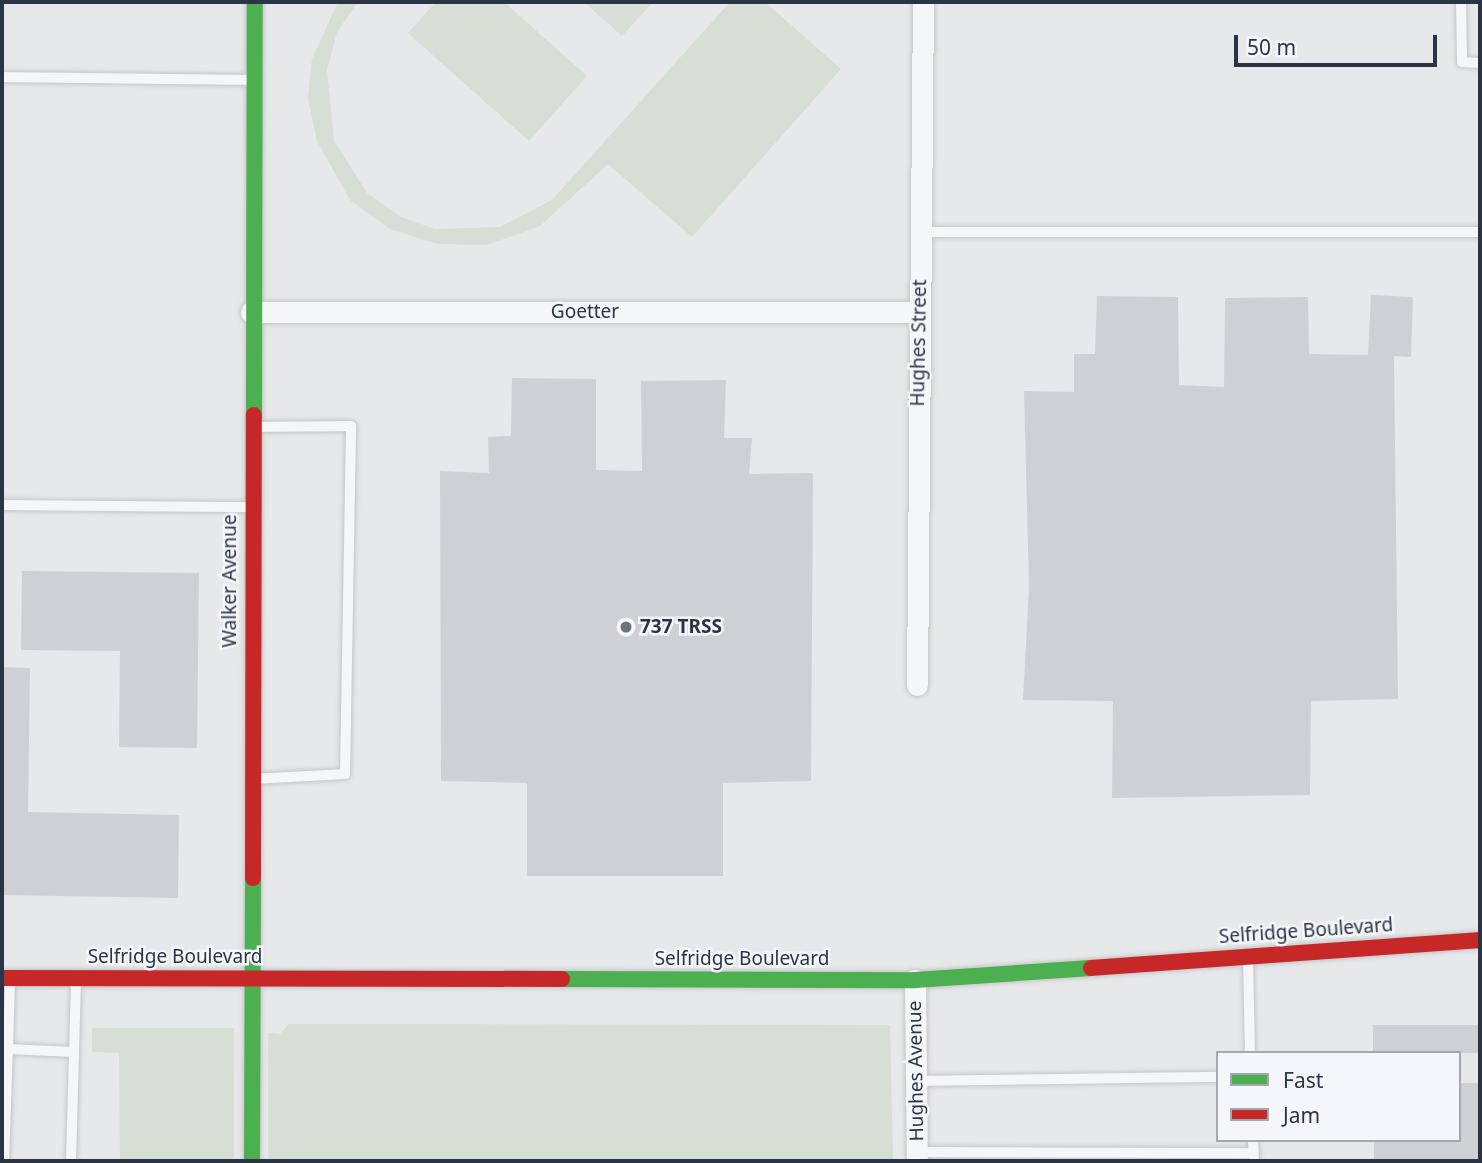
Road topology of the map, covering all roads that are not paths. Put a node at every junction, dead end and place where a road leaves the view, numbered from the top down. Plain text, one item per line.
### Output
1 (255, 2) edge
2 (923, 2) edge
3 (1461, 2) edge
4 (1480, 63) edge
5 (2, 77) edge
6 (255, 80) junction
7 (923, 232) junction
8 (1480, 232) edge
9 (251, 312) junction
10 (918, 312) junction
11 (251, 427) junction
12 (2, 505) edge
13 (251, 507) junction
14 (918, 685) dead end
15 (251, 779) junction
16 (1480, 940) edge
17 (1248, 956) junction
18 (6, 978) edge
19 (76, 978) junction
20 (251, 979) junction
21 (915, 980) junction
22 (8, 1049) junction
23 (1250, 1051) edge
24 (74, 1052) junction
25 (1216, 1077) edge
26 (917, 1082) junction
27 (917, 1156) edge
28 (1254, 1157) edge
29 (4, 1161) edge
30 (71, 1161) edge
31 (252, 1161) edge

1 - 6 street, Walker Avenue
2 - 7 street, Hughes Street
3 - 4 lane
5 - 6 lane
6 - 9 street, Walker Avenue
7 - 8 lane
7 - 10 street, Hughes Street
9 - 10 street, Goetter
9 - 11 street, Walker Avenue
10 - 14 street, Hughes Street
11 - 13 street, Walker Avenue
11 - 15 lane
12 - 13 lane
13 - 15 street, Walker Avenue
15 - 20 street, Walker Avenue
16 - 17 street, Selfridge Boulevard
17 - 21 street, Selfridge Boulevard
17 - 23 lane
18 - 19 street, Selfridge Boulevard
18 - 22 lane
19 - 20 street, Selfridge Boulevard
19 - 24 lane
20 - 21 street, Selfridge Boulevard
20 - 31 street, Walker Avenue
21 - 26 street, Hughes Avenue
22 - 24 lane
22 - 29 lane
24 - 30 lane
25 - 26 lane
26 - 27 street, Hughes Avenue
27 - 28 lane

